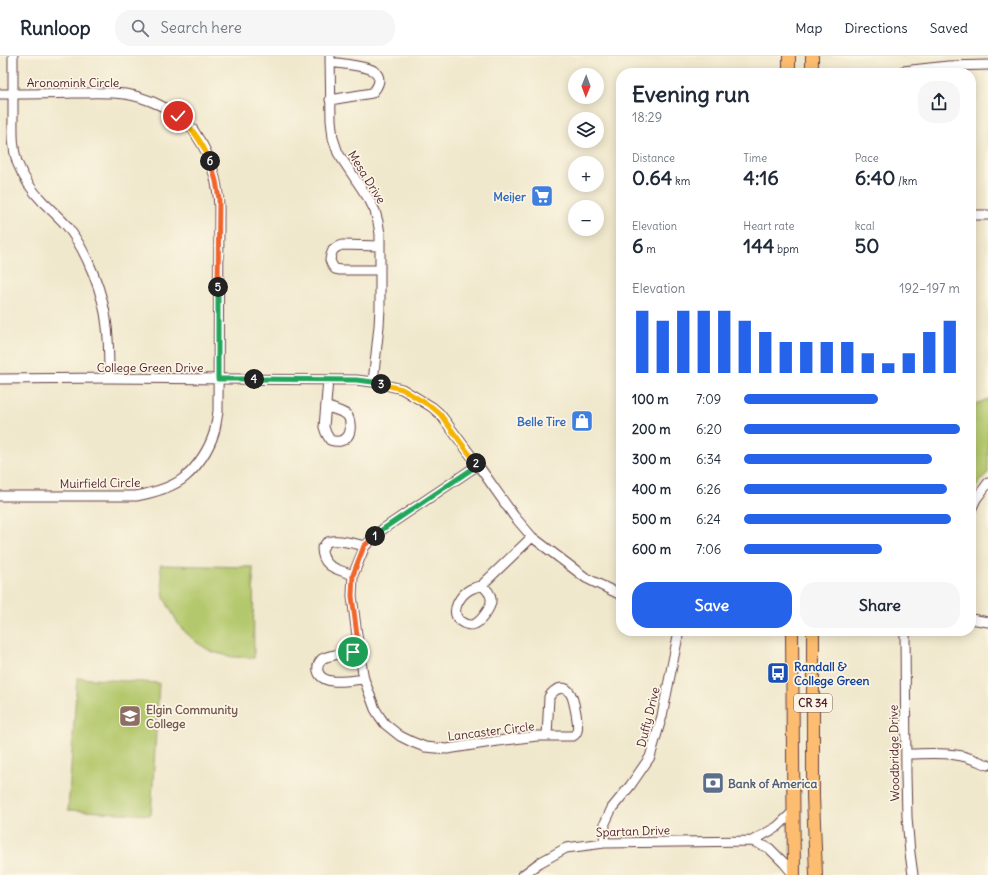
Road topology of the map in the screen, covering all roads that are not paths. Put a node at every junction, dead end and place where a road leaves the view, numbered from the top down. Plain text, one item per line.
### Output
1 (12, 56) edge
2 (790, 56) edge
3 (812, 56) edge
4 (330, 59) edge
5 (988, 65) edge
6 (790, 68) edge
7 (812, 68) edge
8 (930, 68) edge
9 (0, 94) edge
10 (13, 94) junction
11 (330, 100) junction
12 (976, 215) edge
13 (988, 215) edge
14 (380, 246) junction
15 (380, 270) junction
16 (0, 378) edge
17 (109, 378) junction
18 (218, 379) junction
19 (328, 380) junction
20 (373, 382) junction
21 (326, 406) dead end
22 (478, 465) junction
23 (988, 483) edge
24 (0, 496) edge
25 (976, 499) edge
26 (532, 537) junction
27 (364, 546) junction
28 (353, 575) junction
29 (483, 586) junction
30 (616, 593) edge
31 (976, 620) edge
32 (988, 622) edge
33 (678, 636) edge
34 (792, 636) edge
35 (813, 636) edge
36 (905, 636) edge
37 (359, 651) junction
38 (364, 679) junction
39 (547, 736) junction
40 (906, 754) junction
41 (988, 765) edge
42 (794, 811) junction
43 (752, 841) junction
44 (604, 843) junction
45 (523, 875) edge
46 (794, 875) edge
47 (816, 875) edge
48 (913, 875) edge

1 - 10 street
2 - 6 main road
3 - 7 main road
4 - 11 street, Mesa Drive
4 - 11 street
5 - 8 street
9 - 10 street, Aronomink Circle
10 - 17 street
10 - 18 street, Aronomink Circle
11 - 14 street, Mesa Drive
12 - 13 street
14 - 15 street, Mesa Drive
14 - 15 street
15 - 20 street, Mesa Drive
16 - 17 street, College Green Drive
17 - 18 street, College Green Drive
18 - 19 street, College Green Drive
18 - 24 street, Muirfield Circle
19 - 20 street, College Green Drive
19 - 21 street
20 - 22 street, College Green Drive
22 - 26 street, College Green Drive
22 - 27 street, Lancaster Circle
23 - 25 street
26 - 29 street
26 - 30 street, College Green Drive
27 - 28 street, Lancaster Circle
27 - 28 street
28 - 37 street, Lancaster Circle
29 - 29 street
31 - 32 street
33 - 44 street, Duffy Drive
34 - 42 main road, CR 34
35 - 47 main road, CR 34
36 - 40 street, Woodbridge Drive
37 - 38 street, Lancaster Circle
37 - 38 street
38 - 39 street, Lancaster Circle
39 - 39 street, Lancaster Circle
40 - 41 street
40 - 48 street, Woodbridge Drive
42 - 43 street, Spartan Drive
42 - 46 main road, CR 34
43 - 44 street, Spartan Drive
43 - 46 street, Spartan Drive
44 - 45 street, Spartan Drive

